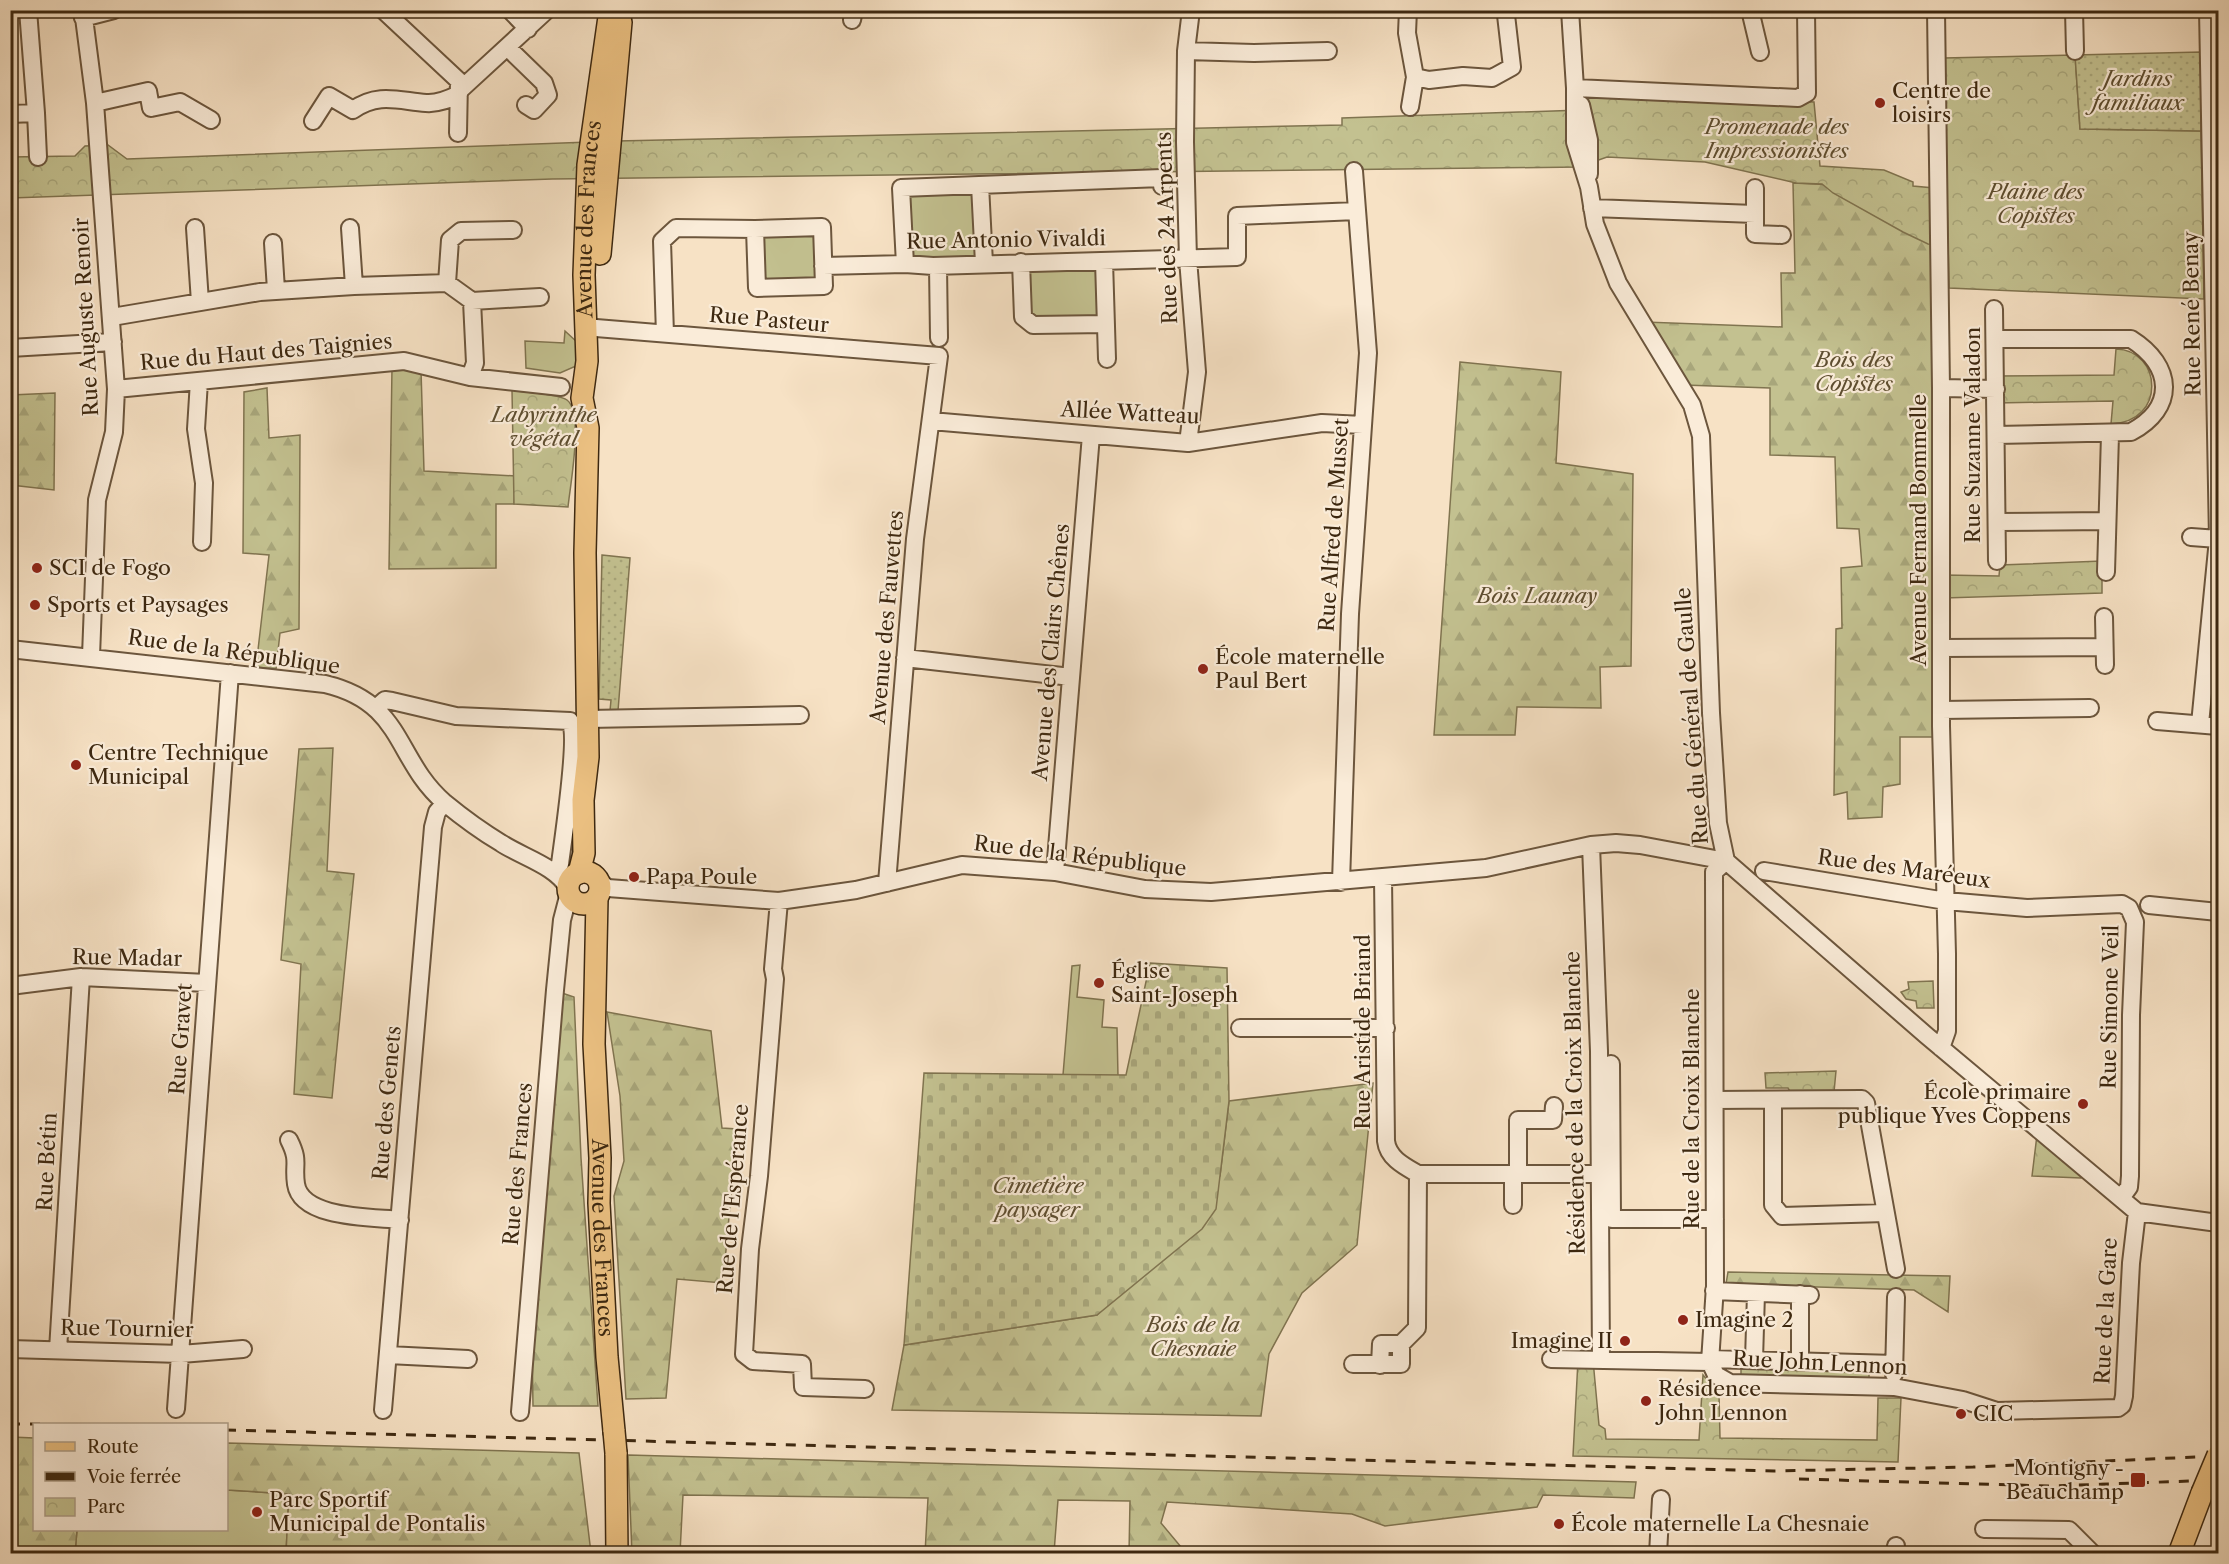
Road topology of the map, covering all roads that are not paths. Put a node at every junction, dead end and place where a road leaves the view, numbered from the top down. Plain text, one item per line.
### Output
1 (28, 10) edge
2 (114, 10) edge
3 (383, 10) edge
4 (510, 10) edge
5 (547, 10) edge
6 (610, 10) edge
7 (622, 10) edge
8 (1191, 10) edge
9 (1408, 10) edge
10 (1508, 10) edge
11 (1570, 10) edge
12 (1750, 10) edge
13 (1806, 10) edge
14 (1936, 10) edge
15 (2074, 10) edge
16 (2212, 11) edge
17 (83, 14) edge
18 (528, 29) junction
19 (508, 48) junction
20 (1186, 51) junction
21 (1328, 51) dead end
22 (2075, 51) dead end
23 (1760, 52) dead end
24 (1415, 77) junction
25 (1575, 88) junction
26 (459, 93) junction
27 (95, 103) junction
28 (526, 105) dead end
29 (1410, 107) dead end
30 (36, 113) junction
31 (10, 114) edge
32 (2214, 116) edge
33 (211, 120) dead end
34 (313, 121) dead end
35 (458, 133) dead end
36 (38, 157) dead end
37 (1354, 171) dead end
38 (980, 185) junction
39 (1162, 186) dead end
40 (1755, 188) dead end
41 (1592, 208) junction
42 (1357, 212) junction
43 (1755, 214) junction
44 (195, 228) dead end
45 (350, 228) dead end
46 (755, 229) junction
47 (513, 230) dead end
48 (1782, 235) dead end
49 (273, 243) dead end
50 (1188, 259) junction
51 (1104, 261) junction
52 (1021, 262) junction
53 (984, 263) junction
54 (906, 264) junction
55 (823, 266) junction
56 (938, 266) junction
57 (447, 283) junction
58 (354, 286) junction
59 (276, 290) junction
60 (540, 297) dead end
61 (471, 301) junction
62 (200, 302) junction
63 (2216, 308) edge
64 (1994, 309) dead end
65 (112, 317) junction
66 (1106, 324) junction
67 (591, 332) junction
68 (665, 334) junction
69 (939, 338) dead end
70 (1996, 339) junction
71 (113, 342) junction
72 (10, 348) edge
73 (939, 356) joint
74 (1107, 359) dead end
75 (470, 377) junction
76 (199, 381) junction
77 (588, 387) junction
78 (1941, 388) junction
79 (1996, 388) junction
80 (116, 389) junction
81 (931, 421) junction
82 (1363, 425) junction
83 (1091, 435) junction
84 (1996, 435) junction
85 (2110, 435) junction
86 (1188, 443) junction
87 (2107, 521) junction
88 (1997, 522) junction
89 (198, 536) dead end
90 (2191, 537) dead end
91 (2218, 539) edge
92 (1997, 561) dead end
93 (2106, 572) dead end
94 (2104, 617) dead end
95 (2104, 647) junction
96 (1941, 648) junction
97 (10, 649) edge
98 (91, 656) junction
99 (905, 658) junction
100 (2105, 665) dead end
101 (230, 673) junction
102 (1071, 677) junction
103 (375, 708) junction
104 (2090, 708) dead end
105 (1941, 711) junction
106 (800, 715) dead end
107 (579, 720) junction
108 (2157, 720) dead end
109 (2200, 724) junction
110 (2218, 726) edge
111 (445, 803) junction
112 (1591, 845) junction
113 (1726, 861) junction
114 (1764, 871) dead end
115 (1055, 872) junction
116 (1383, 877) junction
117 (1341, 882) junction
118 (887, 883) junction
119 (582, 886) junction
120 (778, 901) junction
121 (1946, 901) junction
122 (2149, 905) dead end
123 (2037, 907) joint
124 (2218, 912) edge
125 (81, 977) junction
126 (207, 983) junction
127 (10, 986) edge
128 (1240, 1028) dead end
129 (1386, 1028) junction
130 (1941, 1048) junction
131 (1611, 1064) dead end
132 (1715, 1100) junction
133 (1773, 1100) junction
134 (1554, 1106) dead end
135 (288, 1140) dead end
136 (1418, 1174) junction
137 (1516, 1174) junction
138 (1599, 1174) junction
139 (2121, 1198) junction
140 (1513, 1205) dead end
141 (2137, 1212) junction
142 (1885, 1213) junction
143 (1715, 1219) junction
144 (400, 1220) junction
145 (2218, 1223) edge
146 (1896, 1269) dead end
147 (1714, 1291) junction
148 (1756, 1293) junction
149 (1896, 1297) dead end
150 (10, 1348) edge
151 (243, 1349) dead end
152 (58, 1350) junction
153 (181, 1354) junction
154 (388, 1355) junction
155 (468, 1359) dead end
156 (1551, 1359) dead end
157 (1601, 1360) junction
158 (1710, 1360) junction
159 (1754, 1360) junction
160 (1800, 1361) junction
161 (1353, 1364) dead end
162 (1895, 1364) junction
163 (1894, 1387) junction
164 (865, 1389) dead end
165 (176, 1409) dead end
166 (383, 1410) dead end
167 (2080, 1410) joint
168 (520, 1412) dead end
169 (2218, 1455) edge
170 (2210, 1488) edge
171 (1661, 1498) dead end
172 (1984, 1529) dead end
173 (2182, 1547) edge
174 (617, 1554) edge
175 (1658, 1554) edge
176 (2093, 1554) edge

1 - 30 street
2 - 17 street
3 - 26 street
4 - 18 street
5 - 18 street
6 - 67 main road, Avenue des Frances
7 - 67 main road, Avenue des Frances
8 - 20 street, Rue des 24 Arpents
9 - 24 street
10 - 24 street
11 - 25 street, Rue du Général de Gaulle
12 - 23 street
13 - 25 street
14 - 78 street, Avenue Fernand Bommelle
15 - 22 street
16 - 32 street, Rue René Benay
17 - 27 street, Rue Auguste Renoir
18 - 19 street
19 - 26 street
19 - 28 street
20 - 21 street
20 - 50 street, Rue des 24 Arpents
24 - 29 street
25 - 41 street, Rue du Général de Gaulle
26 - 34 street
26 - 35 street
27 - 33 street
27 - 65 street, Rue Auguste Renoir
30 - 31 street
30 - 36 street
32 - 63 street, Rue René Benay
37 - 42 street, Rue Alfred de Musset
38 - 39 street
38 - 53 street
38 - 54 street
40 - 43 street
41 - 43 street
41 - 113 street, Rue du Général de Gaulle
42 - 50 street, Rue Antonio Vivaldi
42 - 82 street, Rue Alfred de Musset
43 - 48 street
44 - 62 street
45 - 58 street
46 - 55 street
46 - 55 street
46 - 68 street
47 - 57 street
49 - 59 street
50 - 51 street, Rue Antonio Vivaldi
50 - 86 street, Rue des 24 Arpents
51 - 52 street, Rue Antonio Vivaldi
51 - 66 street
52 - 53 street, Rue Antonio Vivaldi
52 - 66 street
53 - 56 street, Rue Antonio Vivaldi
54 - 55 street, Rue Antonio Vivaldi
54 - 56 street, Rue Antonio Vivaldi
56 - 69 street
57 - 58 street
57 - 61 street
58 - 59 street
59 - 62 street
60 - 61 street
61 - 75 street
62 - 65 street
63 - 91 street, Rue René Benay
64 - 70 street, Rue Suzanne Valadon
65 - 71 street, Rue Auguste Renoir
66 - 74 street
67 - 68 street, Rue Pasteur
67 - 77 main road, Avenue des Frances
68 - 73 street, Rue Pasteur
70 - 79 street, Rue Suzanne Valadon
70 - 85 street
71 - 72 street
71 - 80 street, Rue Auguste Renoir
73 - 81 street, Avenue des Fauvettes
75 - 76 street, Rue du Haut des Taignies
75 - 77 street, Rue du Haut des Taignies
76 - 80 street, Rue du Haut des Taignies
76 - 89 street
77 - 107 main road, Avenue des Frances
78 - 79 street
78 - 96 street, Avenue Fernand Bommelle
79 - 84 street, Rue Suzanne Valadon
80 - 98 street, Rue Auguste Renoir
81 - 83 street, Allée Watteau
81 - 99 street, Avenue des Fauvettes
82 - 86 street, Allée Watteau
82 - 117 street, Rue Alfred de Musset
83 - 86 street, Allée Watteau
83 - 102 street, Avenue des Clairs Chênes
84 - 85 street
84 - 88 street, Rue Suzanne Valadon
85 - 87 street
87 - 88 street
87 - 93 street
88 - 92 street, Rue Suzanne Valadon
90 - 91 street
91 - 109 street, Rue René Benay
94 - 95 street
95 - 96 street
95 - 100 street
96 - 105 street, Avenue Fernand Bommelle
97 - 98 street, Rue de la République
98 - 101 street, Rue de la République
99 - 102 street
99 - 118 street, Avenue des Fauvettes
101 - 103 street, Rue de la République
101 - 126 street, Rue Gravet
102 - 115 street, Avenue des Clairs Chênes
103 - 107 street
103 - 111 street, Rue de la République
104 - 105 street
105 - 121 street, Avenue Fernand Bommelle
106 - 107 street
107 - 119 main road, Avenue des Frances
107 - 119 street, Avenue des Frances
108 - 109 street
109 - 110 street
111 - 119 street, Rue de la République
111 - 144 street, Rue des Genets
112 - 113 street, Rue de la République
112 - 116 street, Rue de la République
112 - 138 street, Résidence de la Croix Blanche
113 - 130 street, Rue du Général de Gaulle
113 - 132 street, Rue de la Croix Blanche
114 - 121 street, Rue des Maréeux
115 - 117 street, Rue de la République
115 - 118 street, Rue de la République
116 - 117 street, Rue de la République
116 - 129 street, Rue Aristide Briand
118 - 120 street, Rue de la République
119 - 120 street, Rue de la République
119 - 168 street, Rue des Frances
119 - 174 main road, Avenue des Frances, bridge
120 - 164 street, Rue de l'Espérance
121 - 123 street, Rue des Maréeux
121 - 130 street, Avenue Fernand Bommelle
122 - 124 street
123 - 139 street, Rue Simone Veil
125 - 126 street, Rue Madar
125 - 127 street, Rue Madar
125 - 152 street, Rue Bétin
126 - 153 street, Rue Gravet
128 - 129 street
129 - 136 street, Rue Aristide Briand
130 - 139 street, Rue du Général de Gaulle
131 - 143 street
132 - 133 street
132 - 143 street, Rue de la Croix Blanche
133 - 142 street
133 - 142 street
134 - 137 street
135 - 144 street
136 - 137 street
136 - 161 street
137 - 138 street
137 - 140 street
138 - 157 street, Résidence de la Croix Blanche
139 - 141 street, Rue du Général de Gaulle
141 - 145 street
141 - 167 street, Rue de la Gare
142 - 146 street
143 - 147 street, Rue de la Croix Blanche
144 - 154 street, Rue des Genets
147 - 148 street
147 - 158 street, Rue de la Croix Blanche
148 - 159 street
148 - 160 street
149 - 162 street
150 - 152 street, Rue Tournier
151 - 153 street, Rue Tournier
152 - 153 street, Rue Tournier
153 - 165 street, Rue Gravet
154 - 155 street
154 - 166 street, Rue des Genets
156 - 157 street
157 - 158 street
158 - 159 street
158 - 163 street, Rue John Lennon
159 - 160 street
160 - 162 street
162 - 163 street
163 - 167 street, Rue John Lennon
169 - 170 main road, bridge
170 - 173 main road
171 - 175 street
172 - 176 street

